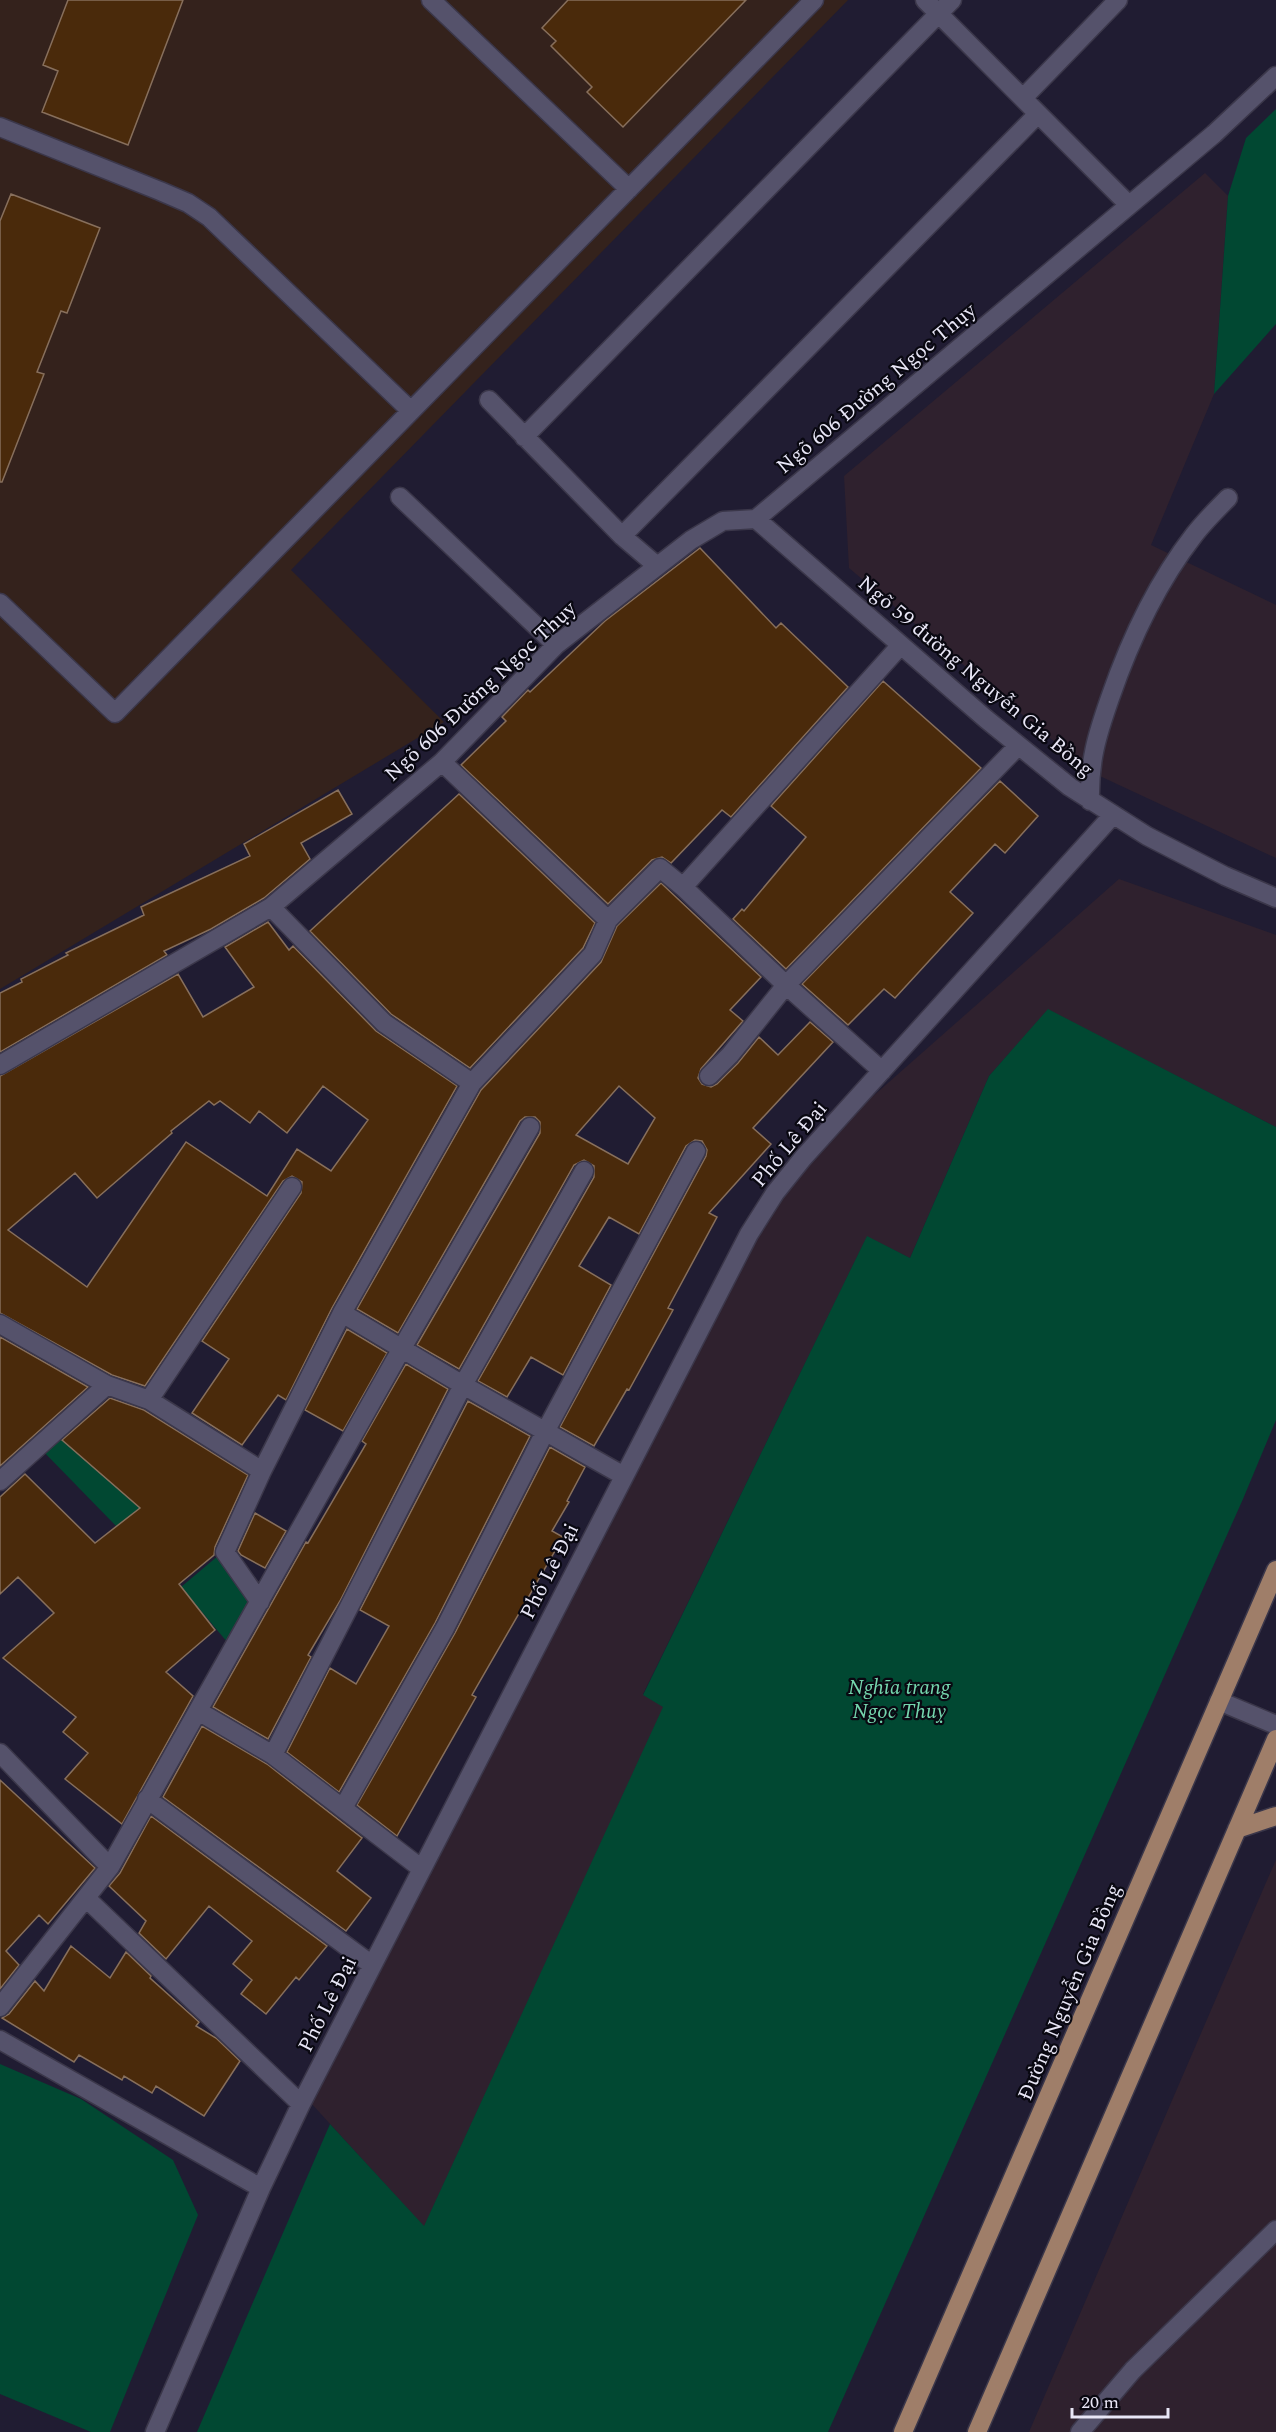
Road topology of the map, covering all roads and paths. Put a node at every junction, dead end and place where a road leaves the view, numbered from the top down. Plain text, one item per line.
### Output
1 (430, 0) edge
2 (814, 0) edge
3 (925, 0) edge
4 (952, 0) edge
5 (1118, 0) edge
6 (938, 14) junction
7 (1276, 76) edge
8 (1023, 98) junction
9 (1038, 114) junction
10 (0, 127) edge
11 (629, 189) junction
12 (1129, 205) junction
13 (489, 400) dead end
14 (411, 411) junction
15 (524, 436) junction
16 (400, 497) dead end
17 (1228, 498) dead end
18 (756, 519) junction
19 (622, 536) junction
20 (656, 565) junction
21 (0, 603) edge
22 (556, 645) junction
23 (900, 646) junction
24 (1018, 746) junction
25 (442, 762) junction
26 (1090, 801) junction
27 (1112, 816) junction
28 (683, 887) junction
29 (1276, 898) edge
30 (271, 907) junction
31 (608, 920) junction
32 (786, 985) junction
33 (0, 1065) edge
34 (882, 1071) junction
35 (709, 1076) dead end
36 (472, 1083) junction
37 (530, 1127) dead end
38 (696, 1151) dead end
39 (584, 1171) dead end
40 (292, 1187) dead end
41 (342, 1314) junction
42 (0, 1324) edge
43 (402, 1348) junction
44 (107, 1385) junction
45 (463, 1385) junction
46 (149, 1400) junction
47 (545, 1432) junction
48 (262, 1471) junction
49 (624, 1476) junction
50 (0, 1481) edge
51 (1276, 1570) edge
52 (260, 1602) junction
53 (1219, 1701) junction
54 (198, 1711) junction
55 (1276, 1725) edge
56 (1276, 1739) edge
57 (0, 1753) edge
58 (273, 1755) junction
59 (147, 1799) junction
60 (343, 1808) junction
61 (1276, 1816) edge
62 (1237, 1829) junction
63 (110, 1867) junction
64 (422, 1869) junction
65 (86, 1898) junction
66 (372, 1965) junction
67 (0, 2007) edge
68 (0, 2040) edge
69 (301, 2104) junction
70 (261, 2188) junction
71 (1276, 2230) edge
72 (155, 2432) edge
73 (903, 2432) edge
74 (977, 2432) edge
75 (1080, 2432) edge

1 - 11 street
2 - 11 street
3 - 6 street
4 - 6 street
5 - 8 street
6 - 8 street
6 - 15 street
7 - 12 street, Ngõ 606 Đường Ngọc Thụy
8 - 9 street
9 - 12 street
9 - 19 street
10 - 14 street
11 - 14 street
12 - 18 street, Ngõ 606 Đường Ngọc Thụy
13 - 15 street
14 - 21 street
15 - 19 street
16 - 22 street
17 - 26 street
18 - 20 street, Ngõ 606 Đường Ngọc Thụy
18 - 23 street, Ngõ 59 đường Nguyễn Gia Bồng
19 - 20 street
20 - 22 street, Ngõ 606 Đường Ngọc Thụy
22 - 25 street, Ngõ 606 Đường Ngọc Thụy
23 - 24 street, Ngõ 59 đường Nguyễn Gia Bồng
23 - 28 street
24 - 26 street, Ngõ 59 đường Nguyễn Gia Bồng
24 - 32 street
25 - 30 street, Ngõ 606 Đường Ngọc Thụy
25 - 31 street
26 - 27 street, Ngõ 59 đường Nguyễn Gia Bồng
27 - 29 street, Ngõ 59 đường Nguyễn Gia Bồng
27 - 34 street, Phố Lê Đại
28 - 31 street
28 - 32 street
30 - 33 street, Ngõ 606 Đường Ngọc Thụy
30 - 36 street
31 - 36 street
32 - 34 street
32 - 35 street
34 - 49 street, Phố Lê Đại
36 - 41 street
37 - 43 street
38 - 47 street
39 - 45 street
40 - 46 street
41 - 43 street
41 - 48 street
42 - 44 street
43 - 45 street
43 - 52 street
44 - 46 street
44 - 50 street
45 - 47 street
45 - 58 street
46 - 48 street
47 - 49 street
47 - 60 street
48 - 52 street
49 - 64 street, Phố Lê Đại
51 - 53 main road, Đường Nguyễn Gia Bồng
52 - 54 street
53 - 55 street
53 - 73 main road, Đường Nguyễn Gia Bồng
54 - 58 street
54 - 59 street
56 - 62 main road
57 - 63 street
58 - 60 street
59 - 63 street
59 - 66 street
60 - 64 street
61 - 62 main road
62 - 74 main road
63 - 65 street
64 - 66 street, Phố Lê Đại
65 - 67 street
65 - 69 street
66 - 69 street, Phố Lê Đại
68 - 70 street
69 - 70 street, Phố Lê Đại
70 - 72 street, Phố Lê Đại
71 - 75 street

